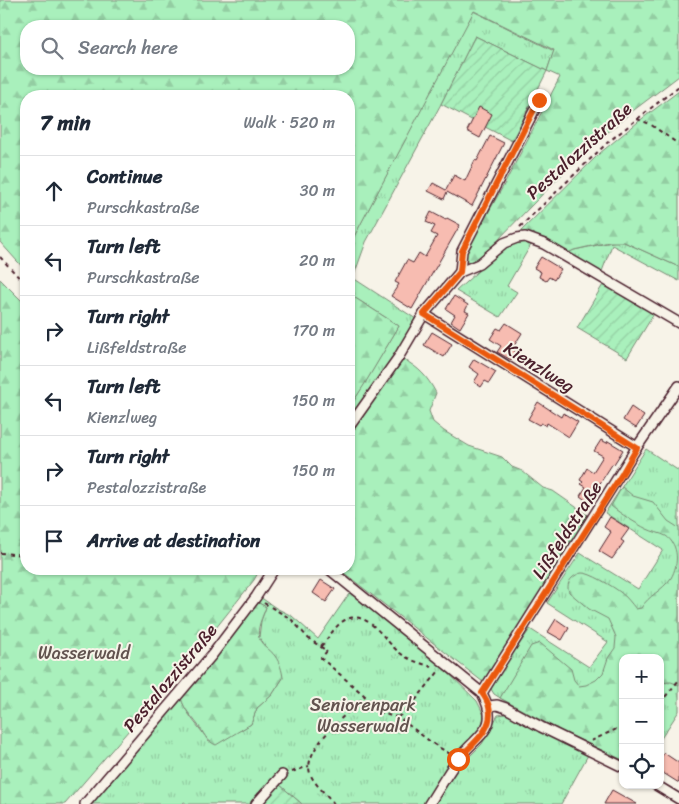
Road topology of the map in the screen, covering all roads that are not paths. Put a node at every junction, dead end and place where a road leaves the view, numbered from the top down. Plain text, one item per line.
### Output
1 (539, 100) dead end
2 (460, 272) junction
3 (424, 314) junction
4 (679, 323) edge
5 (679, 386) edge
6 (355, 419) edge
7 (637, 448) junction
8 (270, 575) edge
9 (336, 575) edge
10 (482, 693) junction
11 (489, 706) junction
12 (619, 765) edge
13 (282, 774) road end
14 (663, 789) edge
15 (679, 799) edge
16 (85, 804) edge
17 (256, 804) edge
18 (429, 804) edge

1 - 2 street, Pestalozzistraße
2 - 3 street
2 - 4 street
3 - 6 street
3 - 7 street, Kienzlweg
5 - 7 street, Lißfeldstraße
7 - 10 street, Lißfeldstraße
8 - 16 street, Pestalozzistraße
9 - 10 street
10 - 11 street
11 - 12 street
11 - 18 street
13 - 17 street
14 - 15 street

